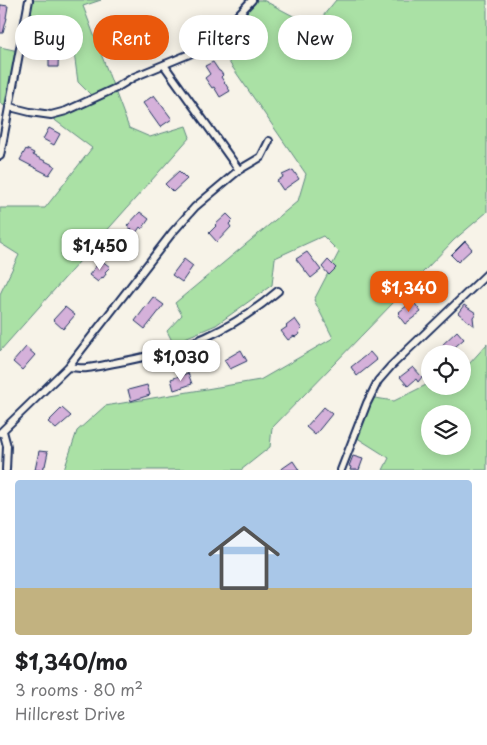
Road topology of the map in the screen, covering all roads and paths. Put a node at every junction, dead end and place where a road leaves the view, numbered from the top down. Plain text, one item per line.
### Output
1 (29, 0) edge
2 (252, 0) edge
3 (164, 65) junction
4 (10, 107) junction
5 (269, 141) dead end
6 (0, 156) edge
7 (239, 170) junction
8 (487, 274) edge
9 (278, 291) dead end
10 (68, 367) junction
11 (1, 432) edge
12 (6, 470) edge
13 (341, 470) edge

1 - 4 street
2 - 3 street
3 - 4 street
3 - 7 street
4 - 6 street
5 - 7 street
7 - 10 street
8 - 13 street
9 - 10 street
10 - 11 street
11 - 12 street

